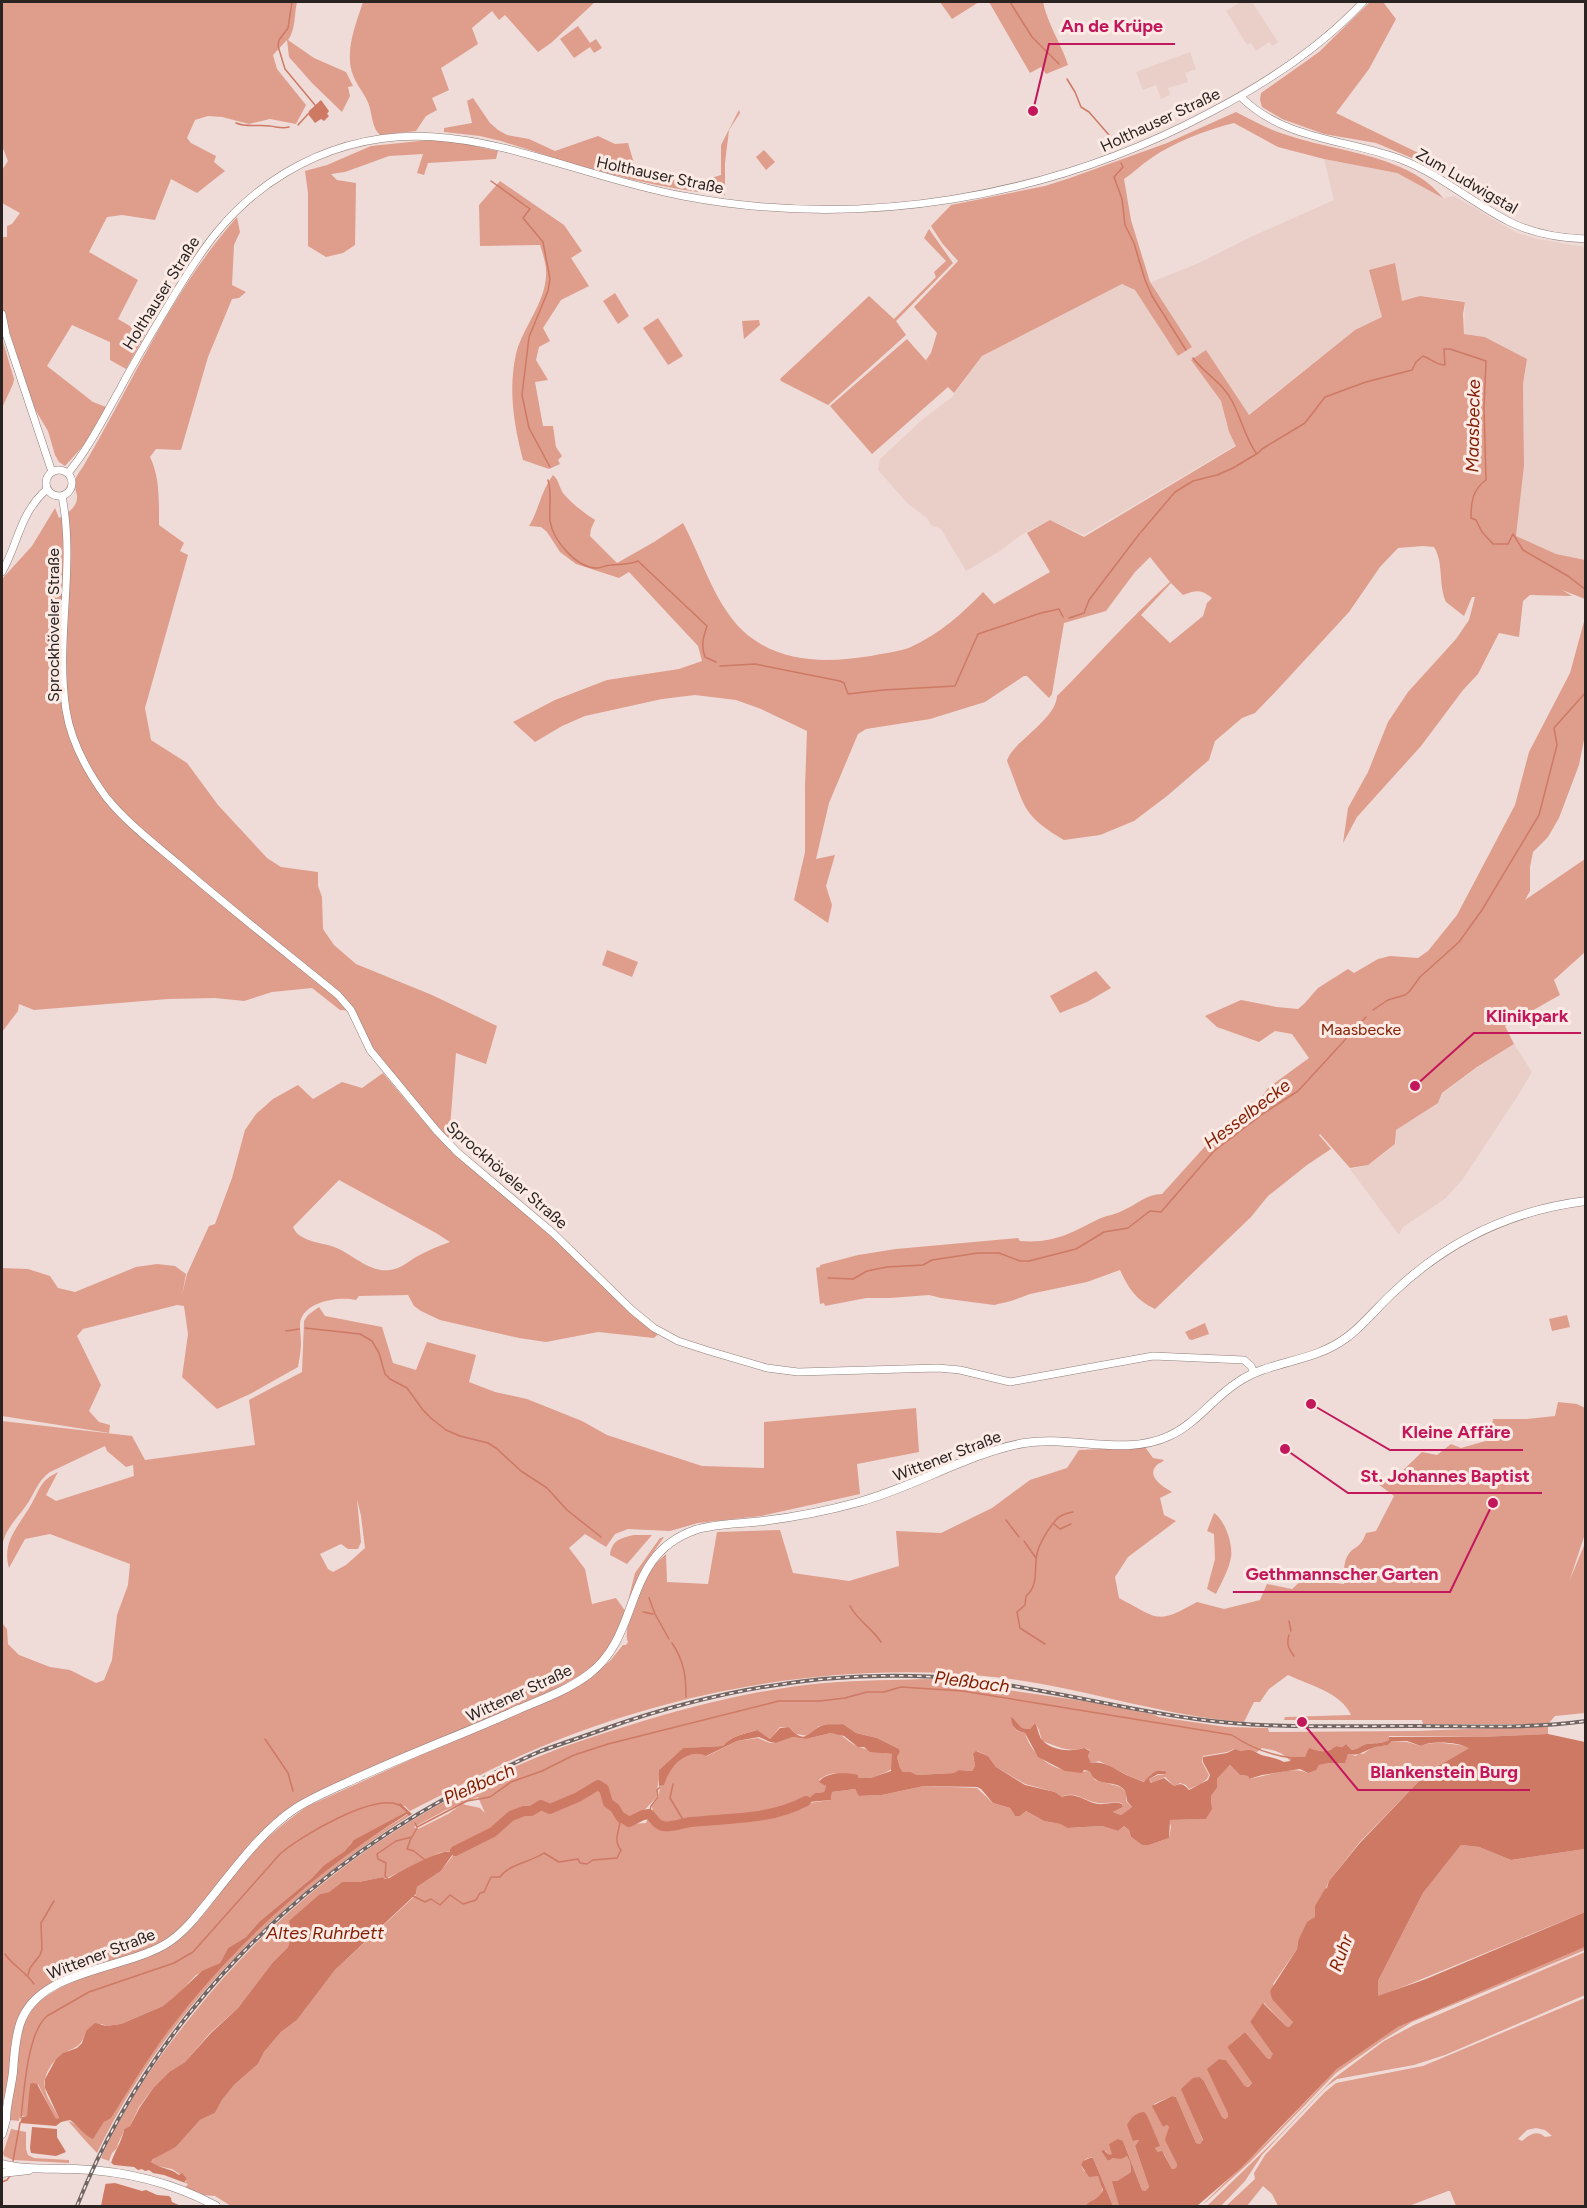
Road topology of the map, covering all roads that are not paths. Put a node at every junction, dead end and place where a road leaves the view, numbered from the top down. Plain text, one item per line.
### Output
1 (1363, 2) edge
2 (1240, 97) junction
3 (1586, 239) edge
4 (2, 314) edge
5 (52, 472) junction
6 (68, 473) junction
7 (47, 489) junction
8 (62, 496) junction
9 (2, 573) edge
10 (1586, 1201) edge
11 (1254, 1373) junction
12 (3, 2119) edge
13 (2, 2134) edge
14 (2, 2164) edge
15 (42, 2168) junction
16 (2, 2173) edge
17 (216, 2206) edge

1 - 2 street, Holthauser Straße
2 - 3 street, Zum Ludwigstal
2 - 6 street, Holthauser Straße
4 - 5 street
5 - 6 street
5 - 7 street
6 - 8 street, Sprockhöveler Straße
7 - 8 street
7 - 9 street
8 - 11 street, Sprockhöveler Straße
10 - 11 main road, Wittener Straße
11 - 12 main road, Wittener Straße
12 - 13 main road, Wittener Straße
14 - 15 main road
15 - 16 main road
15 - 17 main road

